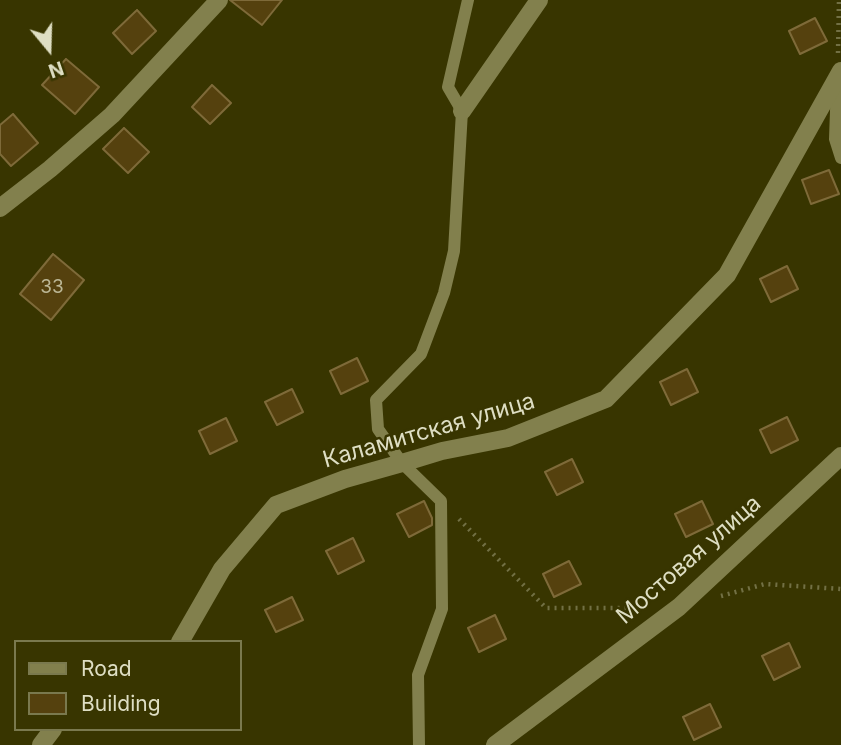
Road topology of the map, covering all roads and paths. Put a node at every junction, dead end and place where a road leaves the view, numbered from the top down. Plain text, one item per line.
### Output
1 (219, 0) edge
2 (468, 0) edge
3 (538, 0) edge
4 (839, 0) edge
5 (839, 75) edge
6 (463, 111) junction
7 (841, 158) edge
8 (0, 208) edge
9 (841, 456) edge
10 (402, 463) junction
11 (441, 501) junction
12 (841, 589) edge
13 (716, 597) dead end
14 (679, 607) junction
15 (181, 640) edge
16 (419, 745) edge
17 (495, 745) edge

1 - 8 street
2 - 6 lane
3 - 6 street
4 - 5 path
5 - 7 lane
5 - 10 street, Каламитская улица
6 - 10 lane
9 - 14 street, Мостовая улица
10 - 11 lane
10 - 15 street, Каламитская улица
11 - 14 path
11 - 16 lane
12 - 13 path
14 - 17 street, Мостовая улица

